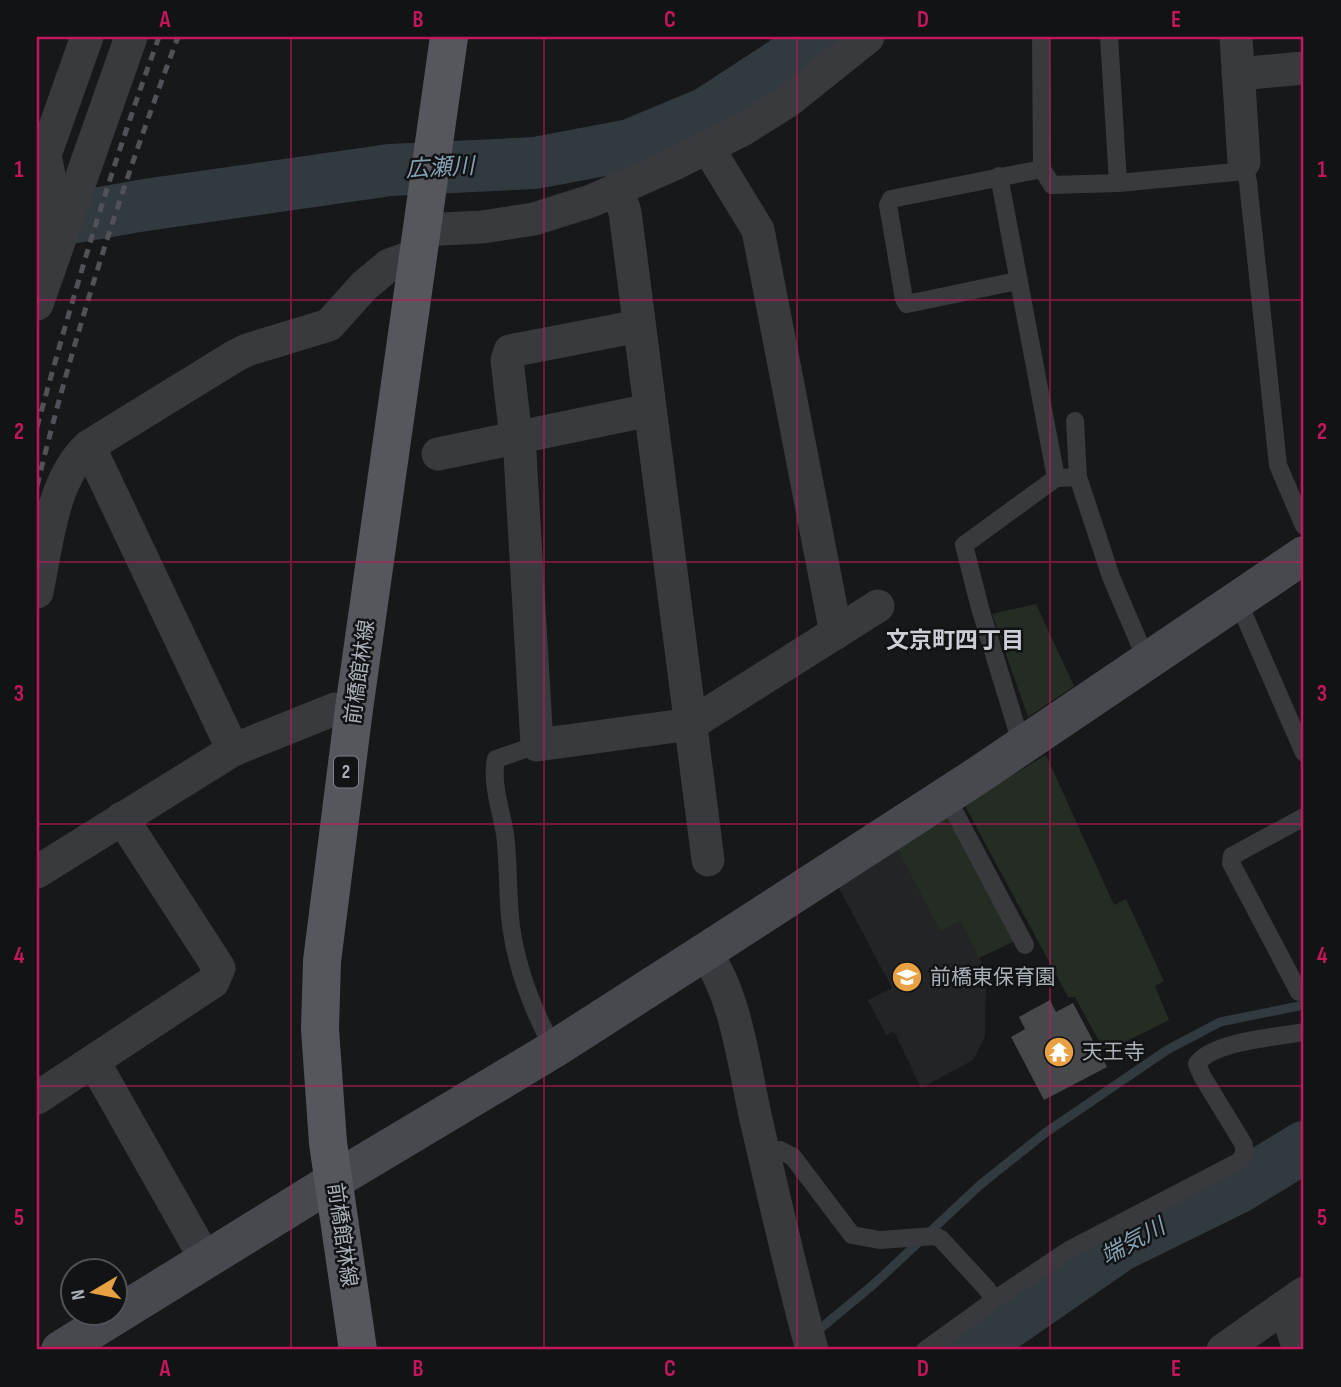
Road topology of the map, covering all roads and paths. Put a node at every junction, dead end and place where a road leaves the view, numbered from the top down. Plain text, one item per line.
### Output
1 (88, 37) edge
2 (131, 37) edge
3 (449, 37) edge
4 (868, 37) edge
5 (1041, 37) edge
6 (1109, 37) edge
7 (1236, 37) edge
8 (1304, 68) edge
9 (1238, 74) junction
10 (708, 148) junction
11 (1244, 162) junction
12 (1042, 169) junction
13 (999, 176) junction
14 (1118, 183) junction
15 (617, 189) junction
16 (423, 228) junction
17 (37, 237) edge
18 (1017, 281) junction
19 (38, 298) edge
20 (639, 326) junction
21 (650, 410) junction
22 (1075, 421) dead end
23 (517, 438) junction
24 (89, 446) junction
25 (438, 454) dead end
26 (1078, 477) junction
27 (1056, 478) junction
28 (48, 491) edge
29 (1304, 526) edge
30 (1304, 555) edge
31 (37, 592) edge
32 (1237, 599) junction
33 (878, 606) dead end
34 (836, 633) junction
35 (1147, 661) junction
36 (354, 709) junction
37 (691, 724) junction
38 (537, 745) junction
39 (1022, 746) junction
40 (233, 750) junction
41 (1304, 753) edge
42 (946, 796) junction
43 (1304, 817) edge
44 (122, 818) junction
45 (708, 860) dead end
46 (37, 872) edge
47 (1025, 945) dead end
48 (705, 953) junction
49 (1299, 992) dead end
50 (1304, 1032) edge
51 (554, 1049) junction
52 (94, 1062) junction
53 (37, 1098) edge
54 (764, 1154) junction
55 (335, 1180) junction
56 (206, 1260) junction
57 (994, 1300) junction
58 (1293, 1301) edge
59 (60, 1350) edge
60 (358, 1350) edge
61 (812, 1350) edge
62 (925, 1350) edge
63 (1223, 1350) edge
64 (1298, 1350) edge

1 - 17 street
2 - 19 street
3 - 16 main road, 前橋館林線 / 2
4 - 10 street
5 - 12 lane
6 - 14 lane
7 - 9 street
8 - 9 street
9 - 11 street
10 - 15 street
10 - 34 street
11 - 14 lane
11 - 29 lane
12 - 13 lane
12 - 14 lane
13 - 18 lane
13 - 18 lane
15 - 16 street
15 - 20 street
16 - 24 street
16 - 36 main road, 前橋館林線 / 2
18 - 27 lane
20 - 21 street
20 - 23 street
21 - 23 street
21 - 37 street
22 - 26 lane
23 - 25 street
23 - 38 street
24 - 28 street
24 - 40 street
26 - 27 lane
26 - 35 lane
27 - 39 lane
28 - 31 street
30 - 32 street
32 - 35 street
32 - 41 lane
33 - 34 street
34 - 37 street
35 - 39 street
36 - 40 street
36 - 55 main road, 前橋館林線 / 2
37 - 38 street
37 - 45 street
38 - 51 lane
39 - 42 street
40 - 44 street
42 - 47 lane
42 - 48 street
43 - 49 lane
44 - 46 street
44 - 52 street
48 - 51 street
48 - 54 street
50 - 57 lane
51 - 55 street
52 - 53 street
52 - 56 street
54 - 57 lane
54 - 61 street
55 - 56 street
55 - 60 main road, 前橋館林線 / 2
56 - 59 street
57 - 62 lane
58 - 63 street
58 - 64 street

